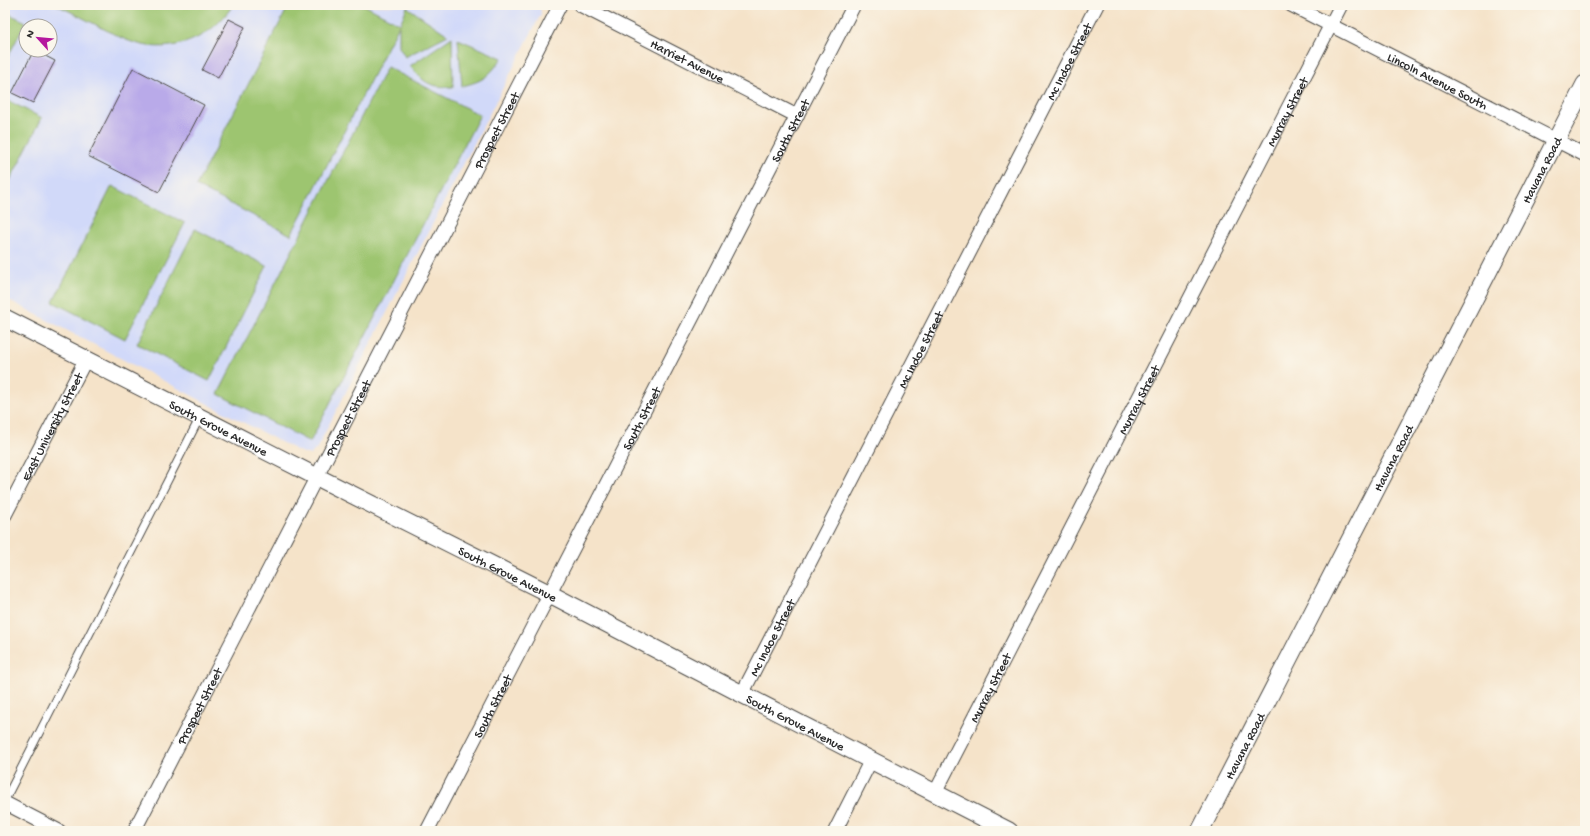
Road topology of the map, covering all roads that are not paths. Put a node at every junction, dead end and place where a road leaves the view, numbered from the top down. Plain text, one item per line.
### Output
1 (560, 5) edge
2 (580, 5) edge
3 (854, 5) edge
4 (1097, 5) edge
5 (1291, 5) edge
6 (1341, 5) edge
7 (1330, 25) junction
8 (1585, 84) edge
9 (797, 116) junction
10 (1556, 140) junction
11 (1585, 156) edge
12 (5, 318) edge
13 (86, 359) junction
14 (200, 417) junction
15 (317, 477) junction
16 (5, 515) edge
17 (550, 594) junction
18 (742, 694) junction
19 (871, 760) junction
20 (935, 793) junction
21 (5, 800) edge
22 (5, 803) edge
23 (60, 831) edge
24 (134, 831) edge
25 (427, 831) edge
26 (835, 831) edge
27 (1009, 831) edge
28 (1200, 831) edge

1 - 15 street, Prospect Street
2 - 9 street, Harriet Avenue
3 - 9 street, South Street
4 - 18 street, Mc Indoe Street
5 - 7 street, Lincoln Avenue South
6 - 7 street, Murray Street
7 - 10 street, Lincoln Avenue South
7 - 20 street, Murray Street
8 - 10 street, Havana Road
9 - 17 street, South Street
10 - 11 street, Lincoln Avenue South
10 - 28 street, Havana Road
12 - 13 street, South Grove Avenue
13 - 14 street, South Grove Avenue
13 - 16 street, East University Street
14 - 15 street, South Grove Avenue
14 - 21 lane
15 - 17 street, South Grove Avenue
15 - 24 street, Prospect Street
17 - 18 street, South Grove Avenue
17 - 25 street, South Street
18 - 19 street, South Grove Avenue
19 - 20 street, South Grove Avenue
19 - 26 street
20 - 27 street, South Grove Avenue
22 - 23 street

